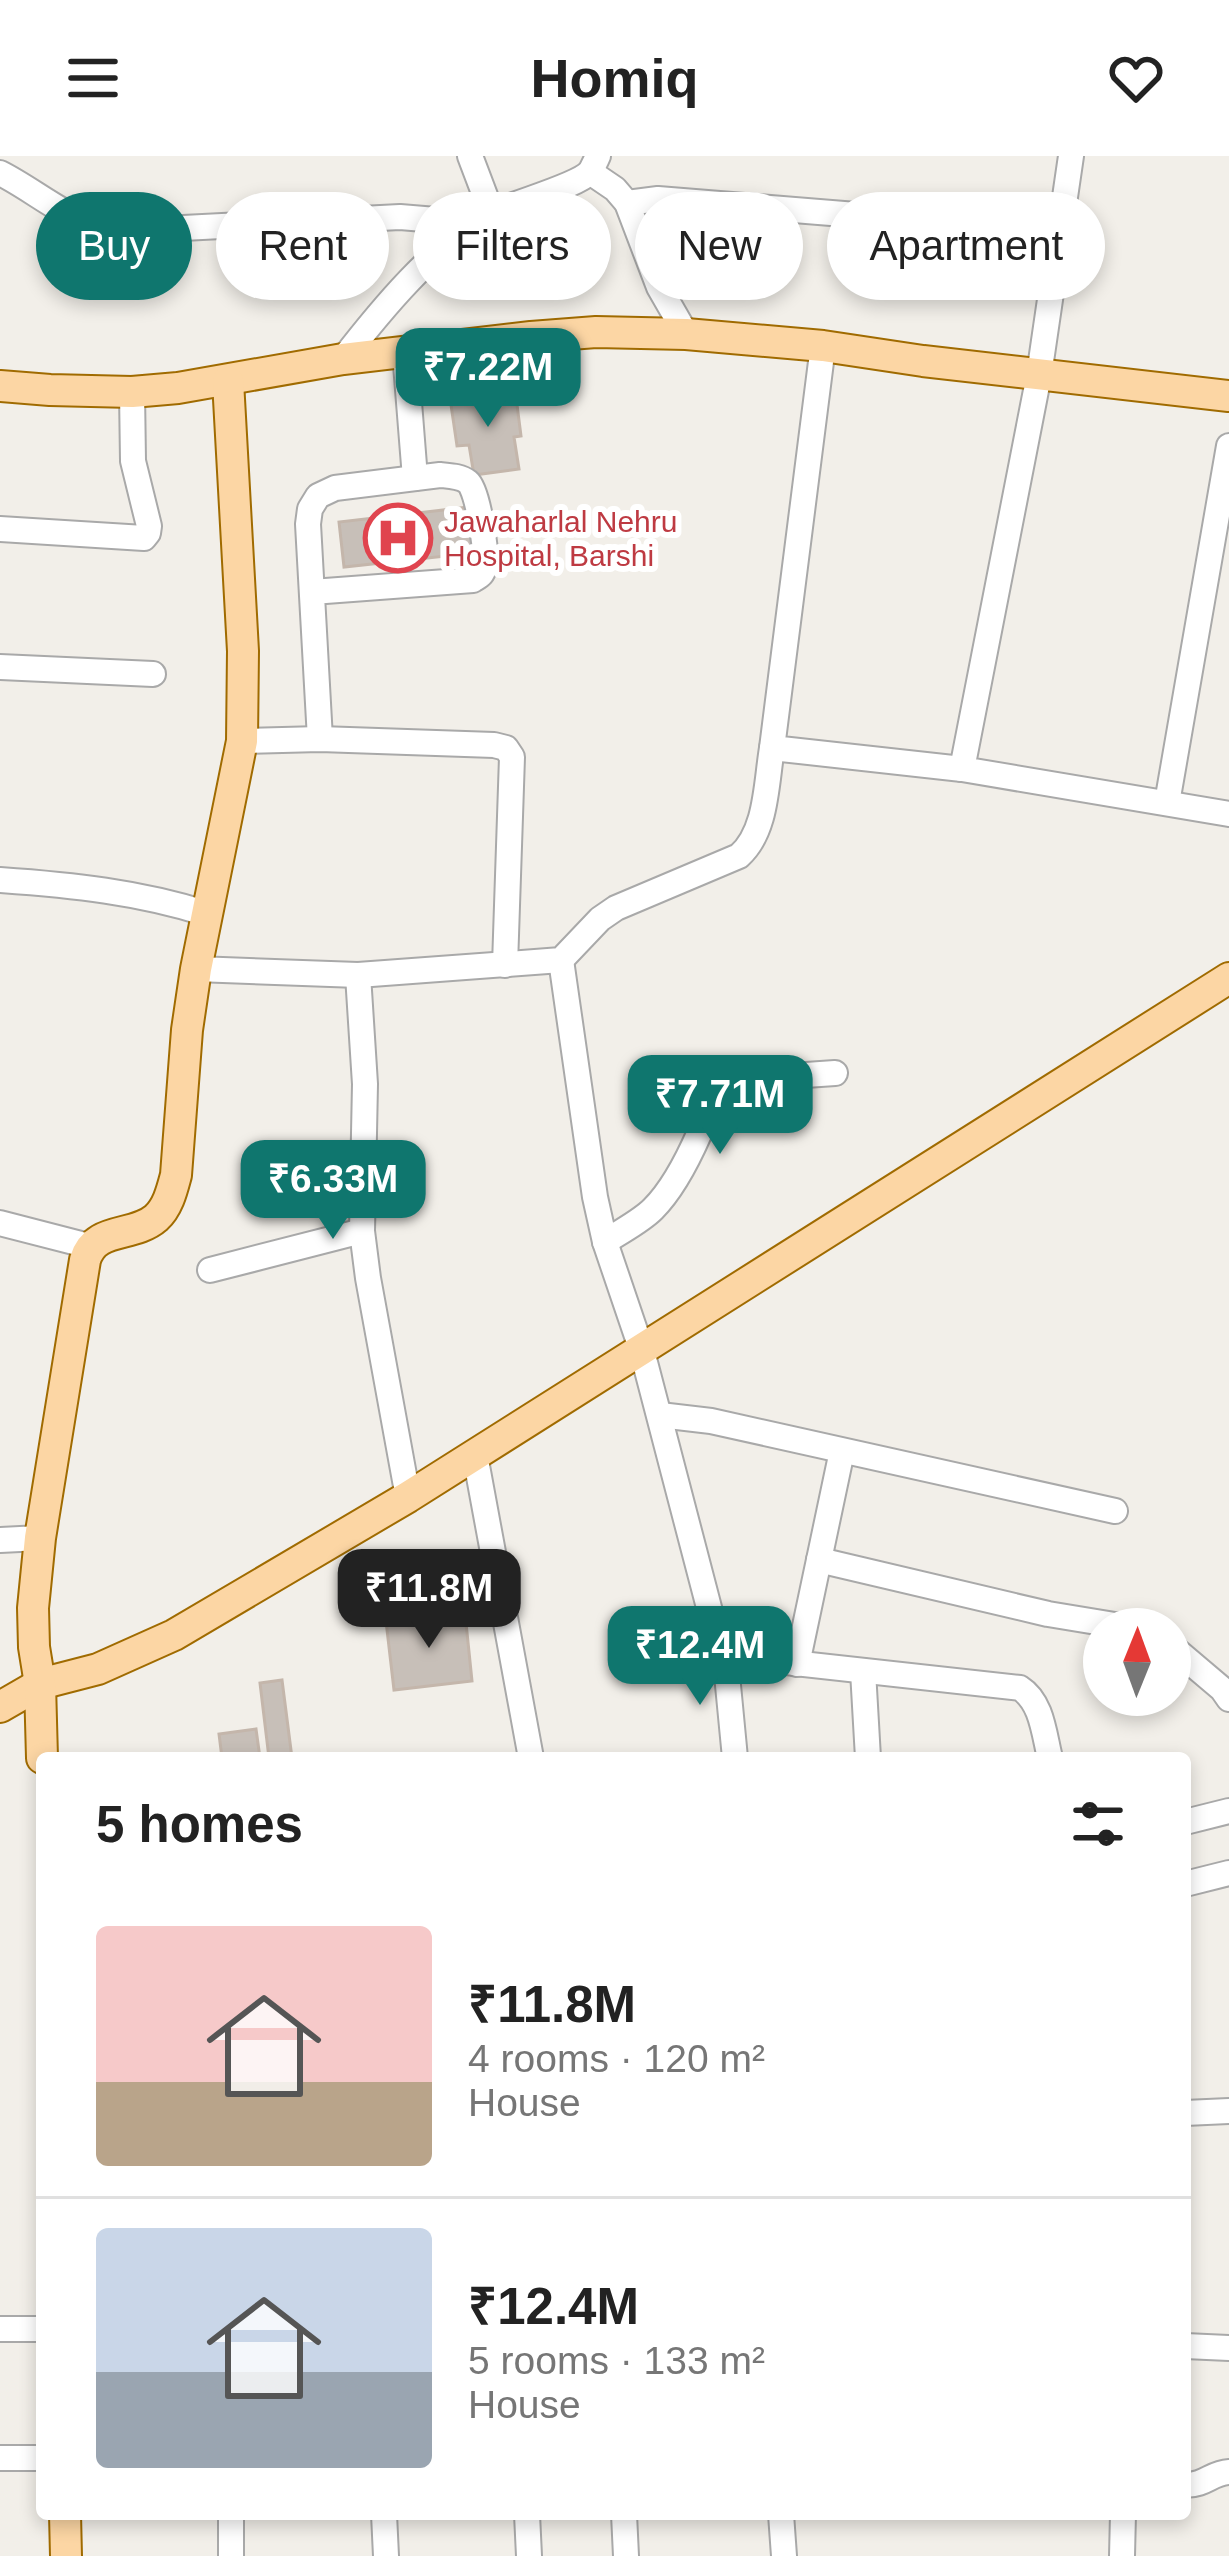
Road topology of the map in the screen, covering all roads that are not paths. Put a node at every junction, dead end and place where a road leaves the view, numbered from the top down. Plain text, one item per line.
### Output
1 (470, 156) edge
2 (1071, 156) edge
3 (594, 164) edge
4 (0, 173) edge
5 (483, 192) edge
6 (549, 192) edge
7 (1066, 192) edge
8 (627, 203) junction
9 (827, 213) edge
10 (413, 217) edge
11 (413, 279) edge
12 (1050, 300) edge
13 (686, 334) junction
14 (823, 346) junction
15 (405, 352) junction
16 (343, 359) junction
17 (1039, 375) junction
18 (228, 381) junction
19 (0, 386) edge
20 (132, 392) junction
21 (1229, 396) edge
22 (1229, 446) edge
23 (416, 478) junction
24 (0, 529) edge
25 (311, 592) junction
26 (0, 667) edge
27 (153, 674) dead end
28 (320, 739) junction
29 (242, 741) junction
30 (772, 748) junction
31 (962, 769) junction
32 (1167, 803) junction
33 (1229, 814) edge
34 (0, 880) edge
35 (208, 914) junction
36 (561, 960) junction
37 (505, 965) junction
38 (196, 968) junction
39 (358, 975) junction
40 (1229, 978) edge
41 (835, 1073) dead end
42 (0, 1223) edge
43 (362, 1232) junction
44 (605, 1242) junction
45 (89, 1246) junction
46 (210, 1270) dead end
47 (642, 1351) junction
48 (660, 1415) junction
49 (842, 1451) junction
50 (475, 1455) junction
51 (408, 1497) junction
52 (1115, 1511) dead end
53 (40, 1538) junction
54 (0, 1540) edge
55 (819, 1560) junction
56 (1083, 1620) edge
57 (725, 1654) junction
58 (1191, 1663) edge
59 (797, 1664) junction
60 (863, 1671) junction
61 (40, 1684) junction
62 (1229, 1699) edge
63 (0, 1707) edge
64 (42, 1752) edge
65 (530, 1752) edge
66 (734, 1752) edge
67 (868, 1752) edge
68 (1048, 1752) edge
69 (1229, 1811) edge
70 (1191, 1820) edge
71 (1229, 1873) edge
72 (1191, 1882) edge
73 (1229, 2111) edge
74 (1191, 2113) edge
75 (0, 2330) edge
76 (36, 2330) edge
77 (1191, 2346) edge
78 (1229, 2348) edge
79 (0, 2458) edge
80 (36, 2458) edge
81 (1229, 2473) edge
82 (1191, 2485) edge
83 (65, 2520) edge
84 (230, 2520) edge
85 (384, 2520) edge
86 (527, 2520) edge
87 (624, 2520) edge
88 (782, 2520) edge
89 (1123, 2520) edge
90 (66, 2556) edge
91 (231, 2556) edge
92 (386, 2556) edge
93 (529, 2556) edge
94 (626, 2556) edge
95 (784, 2556) edge
96 (1122, 2556) edge

1 - 5 street
2 - 7 street
3 - 6 street
3 - 8 street
4 - 10 street
8 - 9 street
8 - 13 street
11 - 16 street
12 - 17 street
13 - 14 main road
13 - 15 main road
14 - 17 main road
14 - 30 street
15 - 16 main road
15 - 23 street
16 - 18 main road
17 - 21 main road
17 - 31 street
18 - 20 main road
18 - 29 main road
19 - 20 main road
20 - 24 street
22 - 32 street
23 - 25 street
23 - 25 street
25 - 28 street
26 - 27 street
28 - 29 street
28 - 37 street
29 - 35 main road
30 - 31 street
30 - 36 street
31 - 32 street
32 - 33 street
34 - 35 street
35 - 38 main road
36 - 37 street
36 - 44 street
37 - 39 street
38 - 39 street
38 - 45 main road
39 - 43 street
40 - 47 main road
41 - 44 street
42 - 45 street
43 - 46 street
43 - 51 street
44 - 47 street
45 - 53 main road
47 - 48 street
47 - 50 main road
48 - 49 street
48 - 57 street
49 - 52 street
49 - 55 street
50 - 51 main road
50 - 65 street
51 - 61 main road
53 - 54 street
53 - 61 main road
55 - 56 street
55 - 59 street
57 - 59 street
57 - 66 street
58 - 62 street
59 - 60 street
60 - 67 street
60 - 68 street
61 - 63 main road
61 - 64 main road
69 - 70 street
71 - 72 street
73 - 74 street
75 - 76 street
77 - 78 street
79 - 80 street
81 - 82 street
83 - 90 main road
84 - 91 street
85 - 92 street
86 - 93 street
87 - 94 street
88 - 95 street
89 - 96 street

